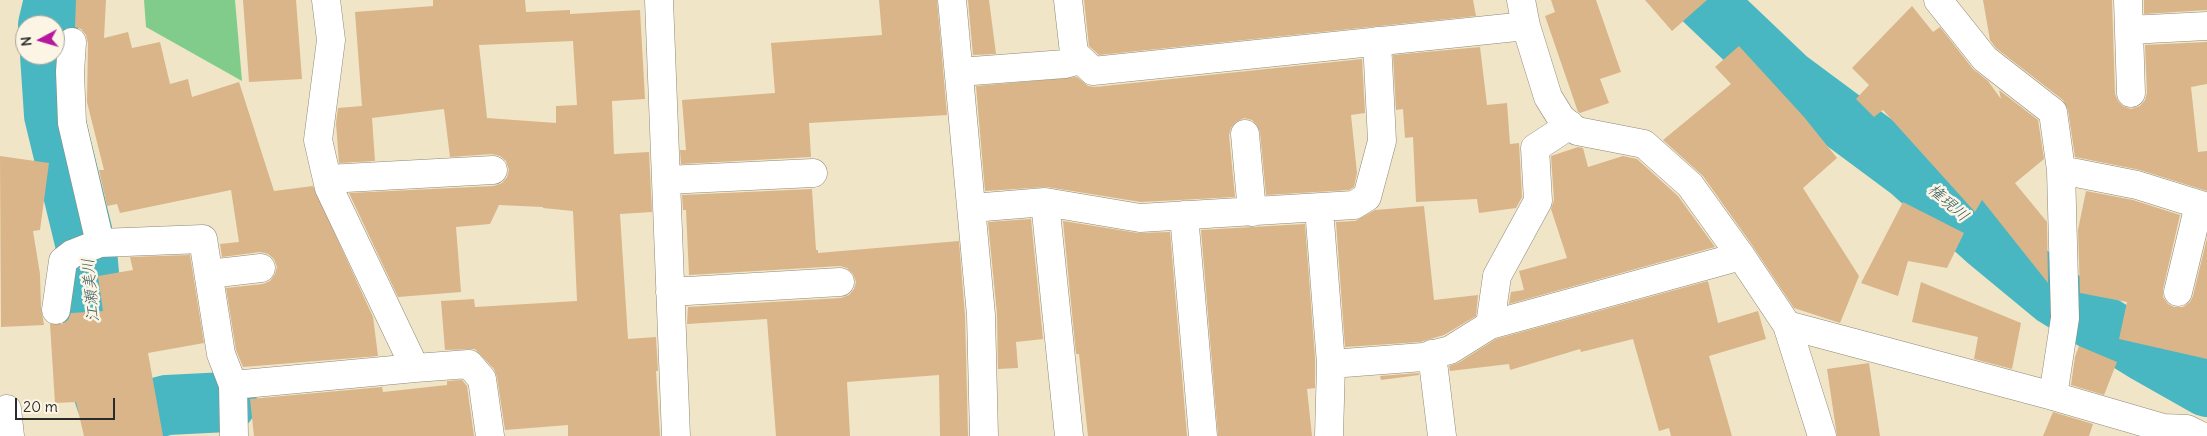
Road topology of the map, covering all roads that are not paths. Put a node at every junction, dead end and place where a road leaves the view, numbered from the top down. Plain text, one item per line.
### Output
1 (326, 0) edge
2 (659, 0) edge
3 (952, 0) edge
4 (1068, 0) edge
5 (1938, 0) edge
6 (2128, 0) edge
7 (1523, 13) edge
8 (2207, 26) edge
9 (2129, 30) junction
10 (72, 42) dead end
11 (1378, 42) junction
12 (1081, 60) junction
13 (959, 72) junction
14 (2131, 93) dead end
15 (1570, 125) junction
16 (1245, 134) dead end
17 (493, 170) dead end
18 (2061, 170) junction
19 (813, 173) dead end
20 (327, 179) junction
21 (666, 180) junction
22 (1045, 202) junction
23 (2203, 206) edge
24 (972, 208) junction
25 (1319, 208) junction
26 (1252, 212) junction
27 (1184, 216) junction
28 (100, 243) junction
29 (1741, 256) junction
30 (261, 268) dead end
31 (209, 274) junction
32 (840, 282) dead end
33 (670, 292) junction
34 (2178, 292) dead end
35 (56, 310) dead end
36 (1490, 325) junction
37 (1787, 325) junction
38 (1432, 354) junction
39 (1331, 364) junction
40 (415, 368) junction
41 (233, 385) junction
42 (2053, 396) junction
43 (7, 409) dead end
44 (1815, 435) edge
45 (10, 436) edge
46 (234, 436) edge
47 (490, 436) edge
48 (676, 436) edge
49 (984, 436) edge
50 (1069, 436) edge
51 (1203, 436) edge
52 (1329, 436) edge
53 (1442, 436) edge
54 (2201, 436) edge

1 - 20 street
2 - 21 street
3 - 13 street
4 - 12 street
5 - 18 street
6 - 9 street
7 - 11 street
7 - 15 street
8 - 9 street
9 - 14 street
10 - 28 street
11 - 12 street
11 - 25 street
12 - 13 street
13 - 24 street
15 - 29 street
15 - 36 street
16 - 26 street
17 - 20 street
18 - 23 street
18 - 42 street
19 - 21 street
20 - 40 street
21 - 33 street
22 - 24 street
22 - 27 street
22 - 50 street
23 - 34 street
24 - 49 street
25 - 26 street
25 - 39 street
26 - 27 street
27 - 51 street
28 - 31 street
28 - 35 street
29 - 36 street
29 - 37 street
30 - 31 street
31 - 41 street
32 - 33 street
33 - 48 street
36 - 38 street
37 - 42 street
37 - 44 street
38 - 39 street
38 - 53 street
39 - 52 street
40 - 41 street
40 - 47 street
41 - 46 street
42 - 54 street
43 - 45 street

